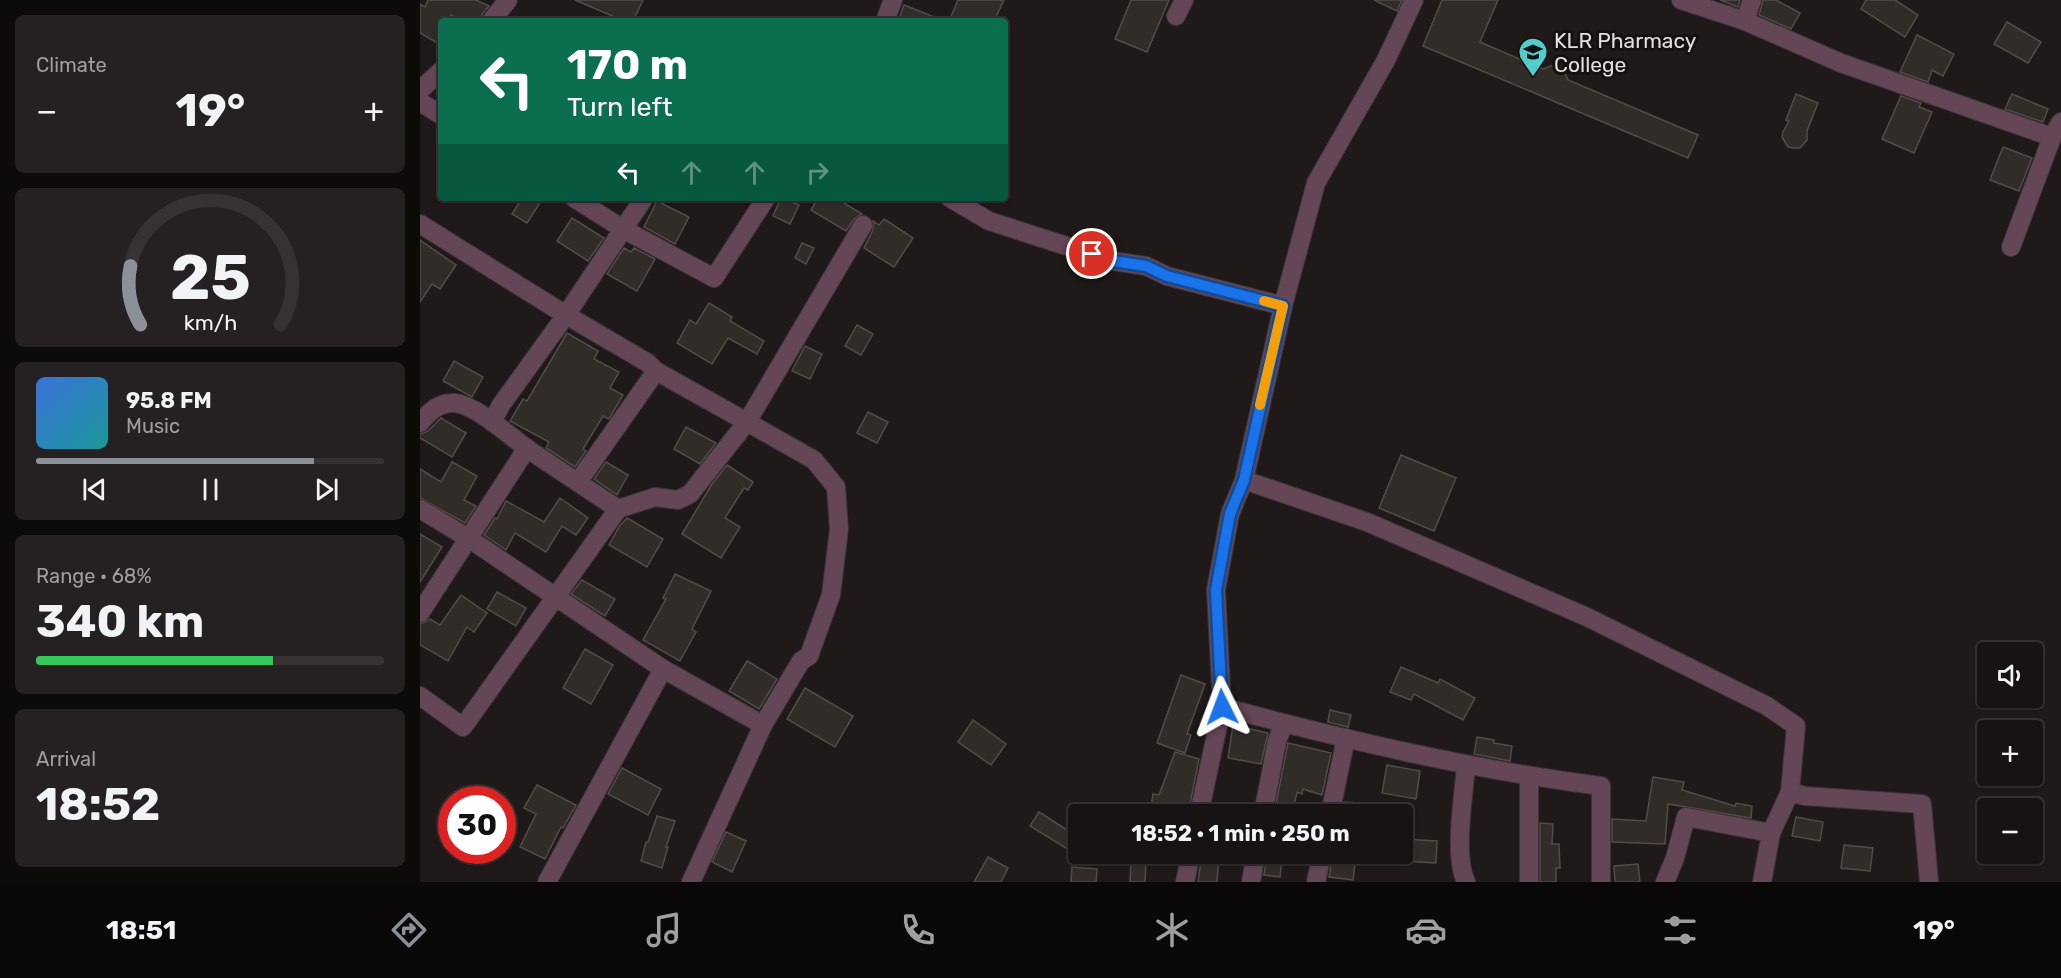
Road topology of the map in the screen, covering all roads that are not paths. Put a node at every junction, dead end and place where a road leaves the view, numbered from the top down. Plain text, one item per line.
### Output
1 (508, 0) edge
2 (893, 0) edge
3 (1414, 0) edge
4 (1681, 0) edge
5 (1752, 0) edge
6 (493, 18) edge
7 (886, 18) edge
8 (1745, 21) junction
9 (438, 74) edge
10 (420, 90) edge
11 (420, 102) edge
12 (438, 113) edge
13 (2057, 130) edge
14 (579, 201) edge
15 (642, 201) edge
16 (764, 201) edge
17 (955, 201) edge
18 (420, 224) edge
19 (863, 225) dead end
20 (624, 229) junction
21 (2011, 247) dead end
22 (1283, 306) junction
23 (566, 315) junction
24 (656, 372) junction
25 (492, 422) junction
26 (747, 422) junction
27 (420, 423) edge
28 (527, 448) junction
29 (1244, 480) junction
30 (578, 482) junction
31 (420, 509) edge
32 (618, 509) junction
33 (468, 538) junction
34 (556, 596) junction
35 (420, 613) edge
36 (663, 669) junction
37 (420, 696) edge
38 (1222, 707) junction
39 (1284, 723) junction
40 (763, 725) junction
41 (1346, 738) junction
42 (1466, 765) junction
43 (1529, 777) junction
44 (1790, 792) junction
45 (1201, 804) edge
46 (1265, 804) edge
47 (1332, 804) edge
48 (1771, 833) junction
49 (1189, 864) edge
50 (1254, 864) edge
51 (1320, 864) edge
52 (547, 882) edge
53 (691, 882) edge
54 (1185, 882) edge
55 (1251, 882) edge
56 (1316, 882) edge
57 (1466, 882) edge
58 (1529, 882) edge
59 (1601, 882) edge
60 (1665, 882) edge
61 (1762, 882) edge
62 (1929, 882) edge

1 - 6 street
2 - 7 street
3 - 22 street
4 - 8 street
5 - 8 street
8 - 13 street
9 - 10 street
11 - 12 street
13 - 21 street
14 - 20 street
15 - 20 street
16 - 20 street
17 - 22 street
18 - 23 street
19 - 26 street
20 - 23 street
22 - 29 street
23 - 24 street
23 - 25 street
24 - 26 street
24 - 30 street
25 - 27 street
25 - 28 street
26 - 32 street
26 - 40 street
28 - 30 street
28 - 33 street
29 - 38 street
29 - 44 street
30 - 32 street
31 - 33 street
32 - 34 street
33 - 34 street
33 - 35 street
34 - 36 street
34 - 37 street
36 - 40 street
36 - 52 street
38 - 39 street
38 - 45 street
39 - 41 street
39 - 46 street
40 - 53 street
41 - 42 street
41 - 47 street
42 - 43 street
42 - 57 street
43 - 58 street
43 - 59 street
44 - 48 street
44 - 62 street
48 - 60 street
48 - 61 street
49 - 54 street
50 - 55 street
51 - 56 street

